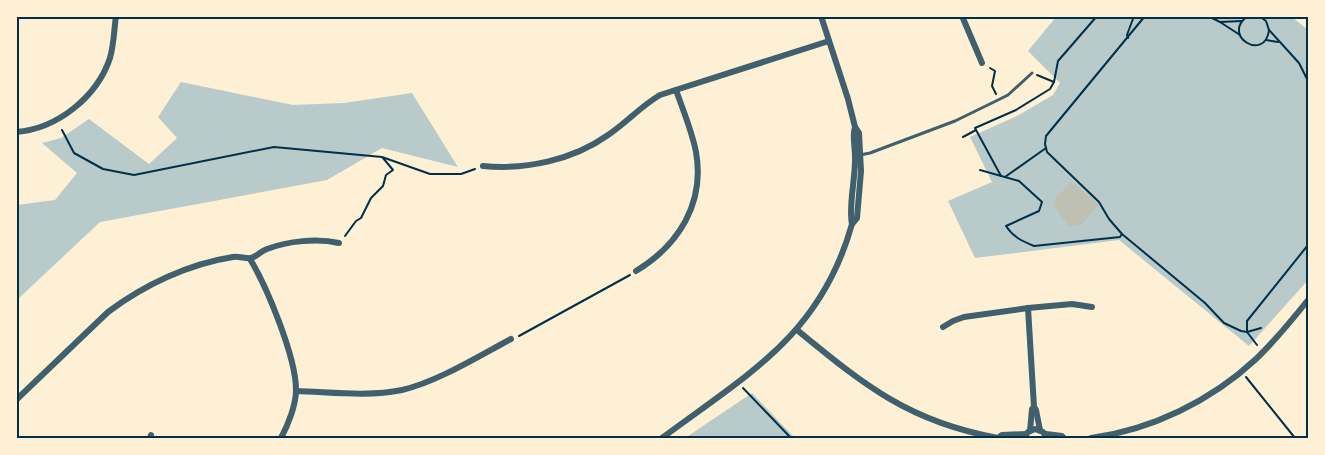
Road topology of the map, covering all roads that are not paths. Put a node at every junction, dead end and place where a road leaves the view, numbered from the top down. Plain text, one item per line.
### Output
1 (116, 16) edge
2 (821, 16) edge
3 (962, 16) edge
4 (829, 40) junction
5 (982, 63) road end
6 (1032, 73) road end
7 (676, 90) junction
8 (16, 132) edge
9 (858, 155) junction
10 (483, 166) road end
11 (339, 243) road end
12 (250, 259) junction
13 (636, 271) road end
14 (1308, 300) edge
15 (1092, 307) dead end
16 (1028, 308) junction
17 (943, 327) dead end
18 (797, 330) junction
19 (511, 339) road end
20 (296, 392) junction
21 (16, 400) edge
22 (1034, 406) junction
23 (1027, 434) edge
24 (1044, 434) edge
25 (281, 438) edge
26 (662, 438) edge
27 (998, 438) edge
28 (1064, 438) edge
29 (1091, 438) edge

1 - 8 street
2 - 4 street
3 - 5 street
4 - 7 street
4 - 9 street
6 - 9 lane
7 - 10 street
7 - 13 street
9 - 18 street
11 - 12 street
12 - 20 street
12 - 21 street
14 - 29 street
15 - 16 street
16 - 17 street
16 - 22 street
18 - 26 street
18 - 27 street
19 - 20 street
20 - 25 street
22 - 23 street
22 - 24 street
23 - 24 street
23 - 27 street
24 - 28 street

